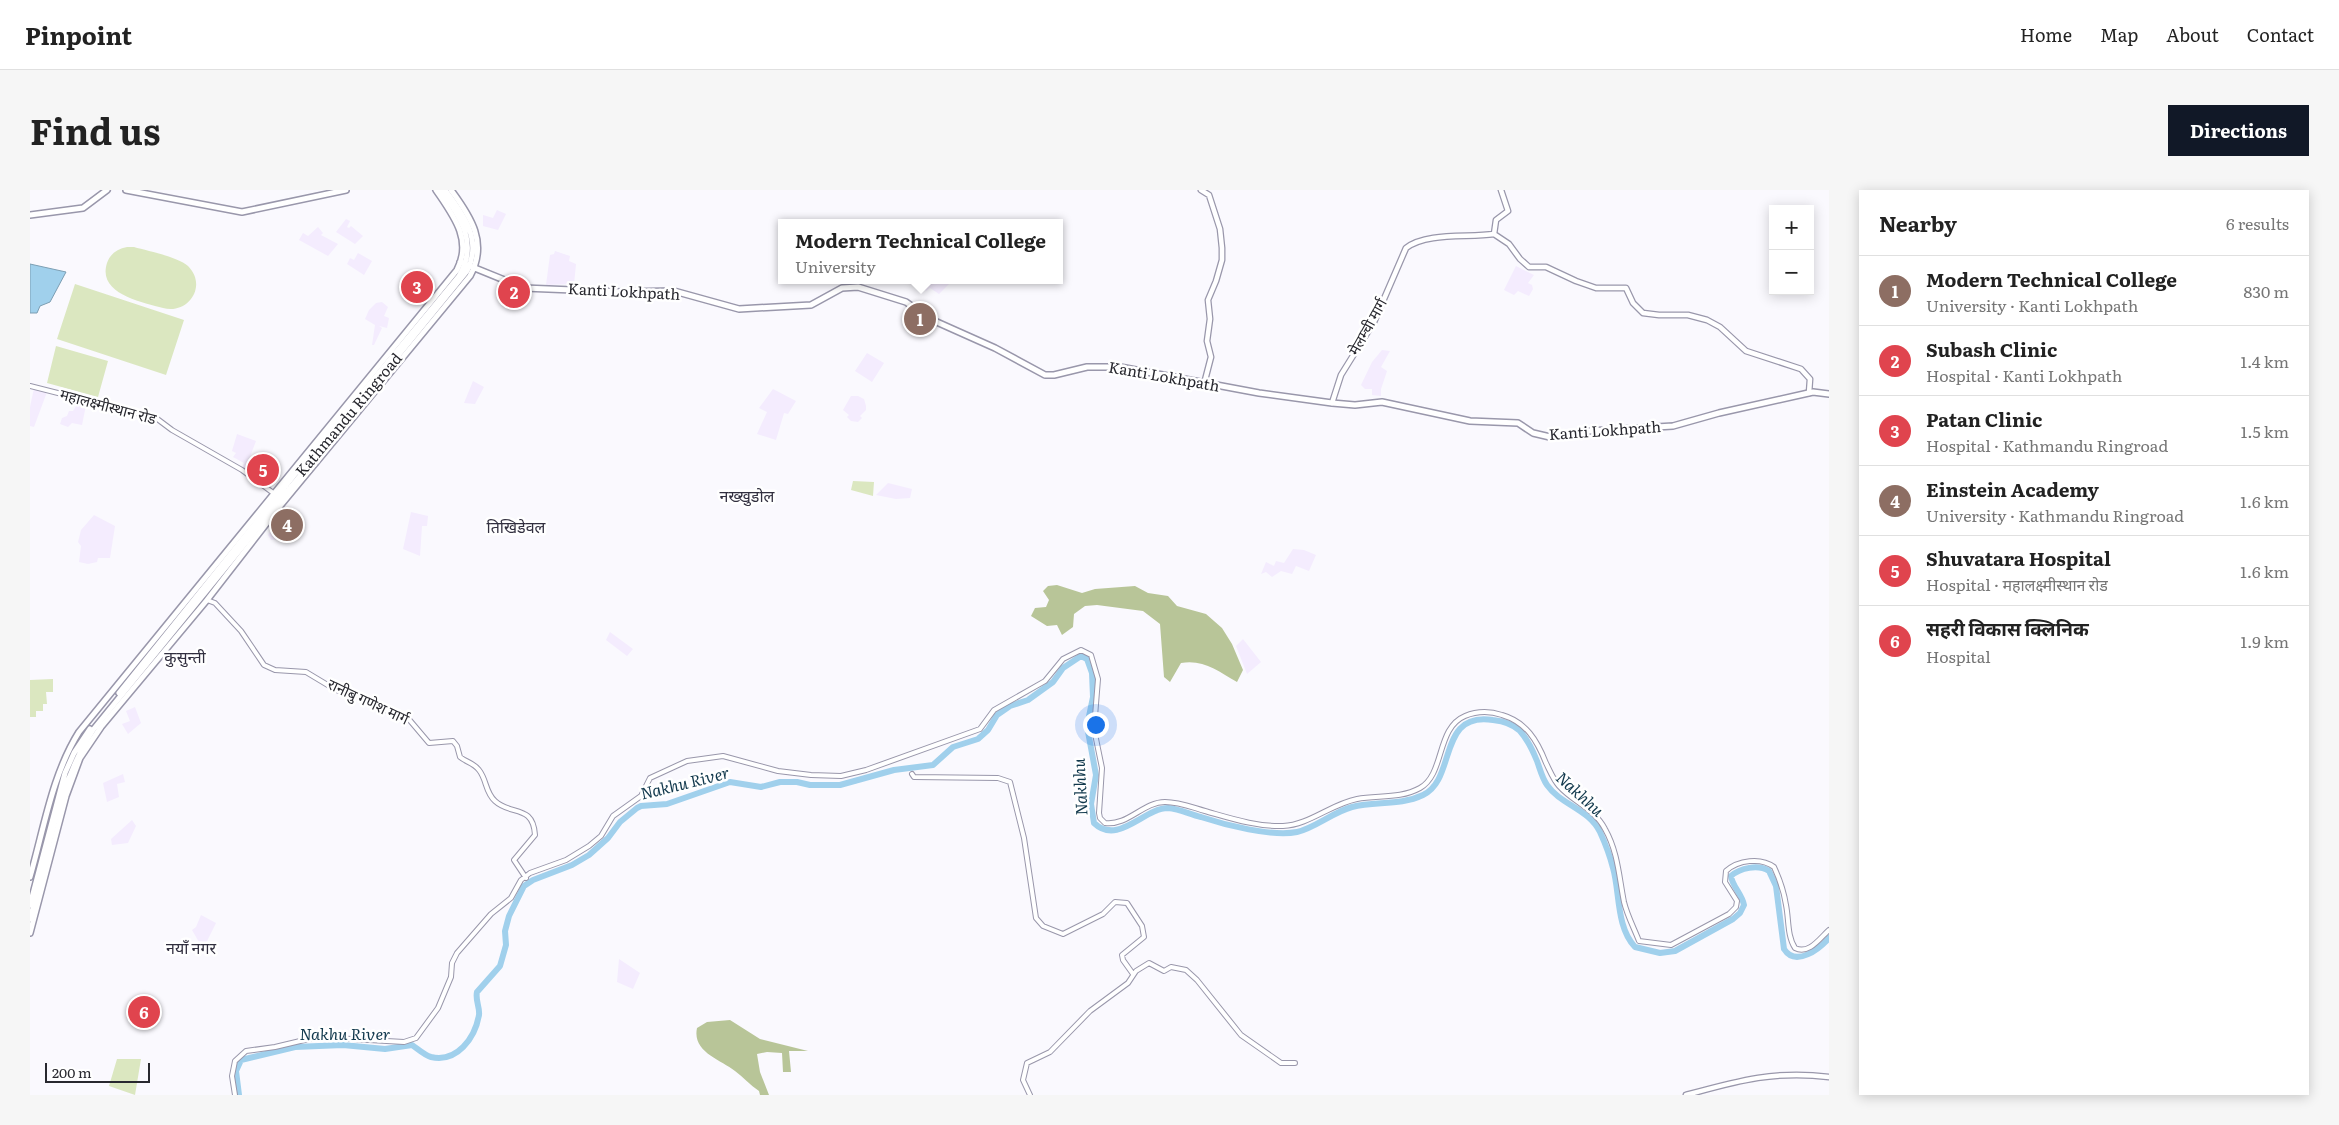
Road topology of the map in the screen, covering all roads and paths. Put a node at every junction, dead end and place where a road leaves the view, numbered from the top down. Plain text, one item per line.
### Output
1 (106, 190) edge
2 (126, 190) edge
3 (346, 190) edge
4 (436, 190) edge
5 (441, 190) edge
6 (445, 190) edge
7 (451, 190) edge
8 (1200, 190) edge
9 (1501, 190) edge
10 (30, 215) edge
11 (1494, 234) junction
12 (468, 265) junction
13 (1204, 384) junction
14 (30, 386) edge
15 (1809, 393) junction
16 (1829, 394) edge
17 (1332, 403) junction
18 (279, 497) junction
19 (207, 600) junction
20 (912, 774) dead end
21 (30, 877) edge
22 (526, 878) junction
23 (30, 905) edge
24 (30, 919) edge
25 (1829, 930) edge
26 (30, 932) edge
27 (1134, 974) junction
28 (1295, 1063) dead end
29 (1829, 1077) edge
30 (235, 1095) edge
31 (1030, 1095) edge
32 (1686, 1095) edge

1 - 10 main road
2 - 3 main road
4 - 12 main road
5 - 12 main road, Kathmandu Ringroad
6 - 12 main road, Kathmandu Ringroad
7 - 12 main road
8 - 13 main road
9 - 11 main road
11 - 15 main road
11 - 17 main road, मेलम्ची मार्ग
12 - 13 main road, Kanti Lokhpath
12 - 18 main road, Kathmandu Ringroad
12 - 18 main road
13 - 17 main road, Kanti Lokhpath
14 - 18 street, महालक्ष्मीस्थान रोड
15 - 16 main road, Kanti Lokhpath
15 - 17 main road, Kanti Lokhpath
18 - 19 main road
18 - 21 main road
18 - 23 main road, Kathmandu Ringroad
18 - 24 main road, Kathmandu Ringroad
19 - 22 street, रानीबु गणेश मार्ग
19 - 26 main road
20 - 27 street
22 - 25 street
22 - 30 street
27 - 28 street
27 - 31 street
29 - 32 main road

